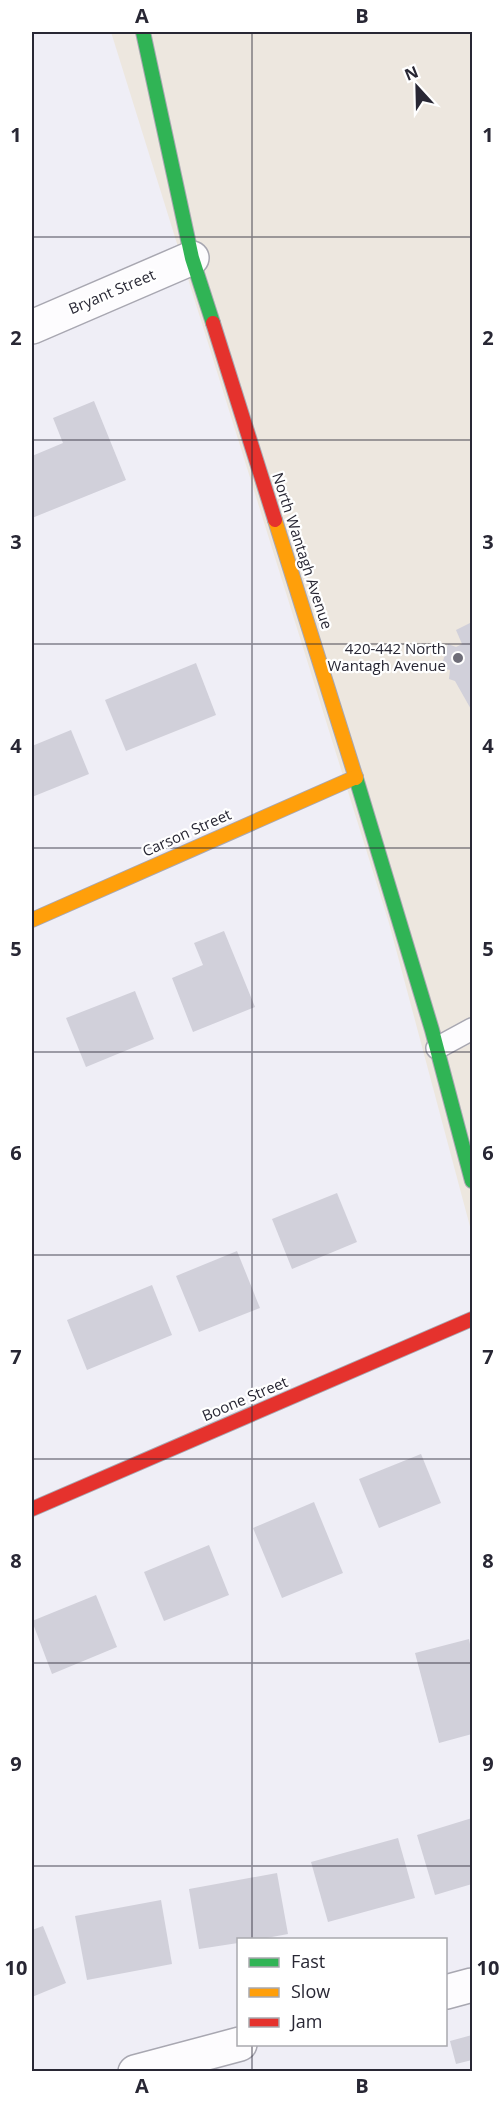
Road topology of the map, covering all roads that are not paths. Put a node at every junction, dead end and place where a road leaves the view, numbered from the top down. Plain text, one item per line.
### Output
1 (143, 32) edge
2 (192, 258) junction
3 (32, 327) edge
4 (356, 777) junction
5 (32, 920) edge
6 (472, 1029) edge
7 (436, 1048) junction
8 (472, 1181) edge
9 (472, 1319) edge
10 (32, 1509) edge
11 (472, 1985) edge
12 (447, 1992) edge
13 (237, 2045) edge
14 (135, 2072) edge

1 - 2 main road, North Wantagh Avenue
2 - 3 street, Bryant Street
2 - 4 main road, North Wantagh Avenue
4 - 5 main road, Carson Street
4 - 7 main road, North Wantagh Avenue
6 - 7 lane
7 - 8 main road, North Wantagh Avenue
9 - 10 main road, Boone Street
11 - 12 street
13 - 14 street

